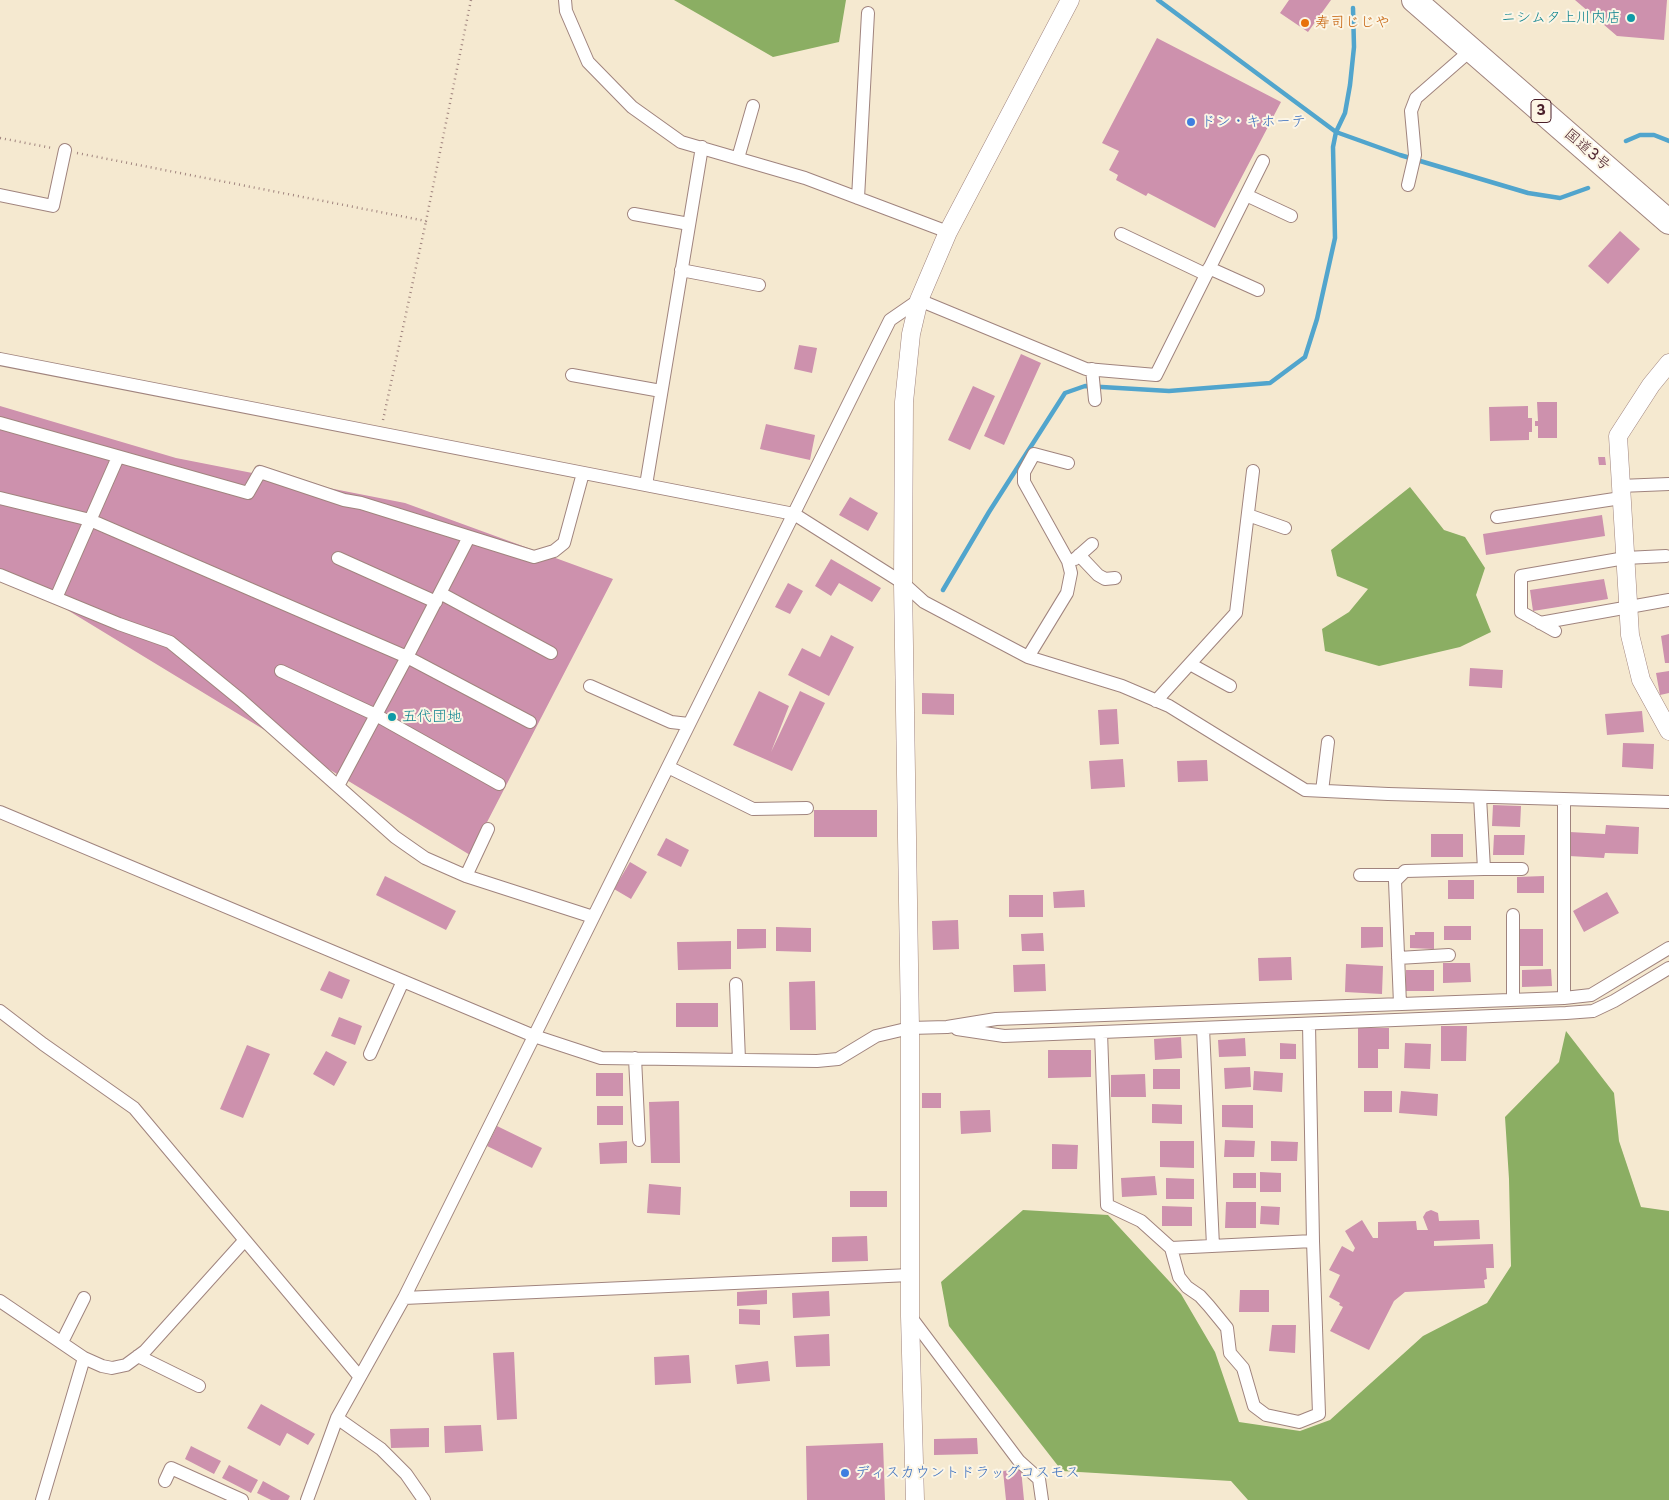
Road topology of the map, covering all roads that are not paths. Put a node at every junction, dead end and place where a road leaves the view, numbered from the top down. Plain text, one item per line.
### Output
1 (565, 0) edge
2 (1070, 0) edge
3 (1414, 0) edge
4 (868, 13) dead end
5 (1471, 50) junction
6 (753, 106) dead end
7 (702, 147) junction
8 (65, 150) road end
9 (738, 158) junction
10 (1263, 161) dead end
11 (1408, 185) dead end
12 (1246, 195) junction
13 (0, 196) edge
14 (858, 198) junction
15 (634, 214) dead end
16 (1291, 216) dead end
17 (1669, 222) edge
18 (689, 224) junction
19 (948, 232) junction
20 (1121, 234) dead end
21 (681, 270) junction
22 (1207, 271) junction
23 (759, 285) dead end
24 (1258, 290) dead end
25 (919, 300) junction
26 (0, 359) edge
27 (1669, 363) edge
28 (1092, 372) junction
29 (572, 376) dead end
30 (661, 391) junction
31 (1095, 398) dead end
32 (0, 423) edge
33 (118, 457) junction
34 (1068, 463) dead end
35 (1253, 471) dead end
36 (583, 473) junction
37 (1669, 484) edge
38 (646, 485) junction
39 (1621, 492) junction
40 (0, 498) edge
41 (794, 514) junction
42 (1248, 515) junction
43 (1497, 517) dead end
44 (90, 520) junction
45 (1285, 528) dead end
46 (469, 537) junction
47 (1092, 544) dead end
48 (1079, 555) junction
49 (1666, 556) dead end
50 (338, 558) dead end
51 (1625, 558) junction
52 (1069, 564) junction
53 (0, 575) edge
54 (1114, 578) dead end
55 (903, 583) junction
56 (438, 597) junction
57 (56, 598) junction
58 (1669, 600) edge
59 (1629, 608) junction
60 (1540, 623) junction
61 (1555, 631) dead end
62 (551, 654) dead end
63 (407, 657) junction
64 (1028, 657) junction
65 (1190, 664) junction
66 (281, 671) dead end
67 (590, 686) dead end
68 (1230, 686) dead end
69 (1156, 701) junction
70 (376, 715) junction
71 (530, 722) dead end
72 (689, 724) junction
73 (1669, 731) edge
74 (1328, 742) dead end
75 (668, 766) junction
76 (499, 784) dead end
77 (338, 786) junction
78 (1322, 791) junction
79 (1480, 797) junction
80 (1564, 799) junction
81 (1669, 802) edge
82 (807, 808) dead end
83 (0, 812) edge
84 (488, 829) dead end
85 (1484, 869) junction
86 (1522, 869) dead end
87 (1360, 875) dead end
88 (1401, 875) junction
89 (466, 876) junction
90 (1513, 915) dead end
91 (593, 917) junction
92 (1669, 948) edge
93 (1449, 956) dead end
94 (1398, 958) junction
95 (1669, 968) edge
96 (403, 981) junction
97 (736, 984) dead end
98 (1564, 998) junction
99 (1513, 999) junction
100 (1400, 1004) junction
101 (0, 1011) edge
102 (1309, 1024) junction
103 (948, 1027) junction
104 (910, 1028) junction
105 (1203, 1028) junction
106 (1102, 1032) junction
107 (534, 1036) junction
108 (370, 1054) dead end
109 (635, 1058) junction
110 (739, 1060) junction
111 (639, 1140) dead end
112 (244, 1241) junction
113 (1313, 1241) junction
114 (1212, 1246) junction
115 (1171, 1248) junction
116 (910, 1275) junction
117 (84, 1298) dead end
118 (404, 1298) junction
119 (0, 1301) edge
120 (910, 1316) junction
121 (62, 1342) junction
122 (138, 1356) junction
123 (84, 1358) junction
124 (359, 1376) junction
125 (200, 1386) dead end
126 (337, 1418) junction
127 (165, 1481) dead end
128 (45, 1499) edge
129 (242, 1500) edge
130 (307, 1500) edge
131 (424, 1500) edge
132 (914, 1500) edge
133 (1042, 1500) edge

1 - 7 street
2 - 19 street
3 - 5 highway, 国道3号 / 3
4 - 14 street
5 - 11 street
5 - 17 highway, 国道3号 / 3
6 - 9 street
7 - 9 street
7 - 18 street
8 - 13 street
9 - 14 street
10 - 12 street
12 - 16 street
12 - 22 street
14 - 19 street
15 - 18 street
18 - 21 street
19 - 25 street
20 - 22 street
21 - 23 street
21 - 30 street
22 - 24 street
22 - 28 street
25 - 28 street
25 - 41 street
25 - 55 street
26 - 36 street
27 - 39 street
28 - 31 street
29 - 30 street
30 - 38 street
32 - 33 street
33 - 44 street
33 - 46 street
34 - 52 street
35 - 42 street
36 - 38 street
36 - 46 street
37 - 39 street
38 - 41 street
39 - 43 street
39 - 51 street
40 - 44 street
41 - 55 street
41 - 72 street
42 - 45 street
42 - 65 street
44 - 57 street
44 - 63 street
46 - 56 street
47 - 48 street
48 - 52 street
48 - 54 street
49 - 51 street
50 - 56 street
51 - 59 street
51 - 60 street
52 - 64 street
53 - 57 street
55 - 64 street
55 - 104 street
56 - 62 street
56 - 63 street
57 - 77 street
58 - 59 street
59 - 60 street
59 - 73 street
60 - 61 street
63 - 70 street
63 - 71 street
64 - 69 street
65 - 68 street
65 - 69 street
66 - 70 street
67 - 72 street
69 - 78 street
70 - 76 street
70 - 77 street
72 - 75 street
74 - 78 street
75 - 82 street
75 - 91 street
77 - 89 street
78 - 79 street
79 - 80 street
79 - 85 street
80 - 81 street
80 - 98 street
83 - 96 street
84 - 89 street
85 - 86 street
85 - 88 street
87 - 88 street
88 - 94 street
89 - 91 street
90 - 99 street
91 - 107 street
92 - 98 street
93 - 94 street
94 - 100 street
95 - 102 street
96 - 107 street
96 - 108 street
97 - 110 street
98 - 99 street
99 - 100 street
100 - 103 street
101 - 112 street
102 - 105 street
102 - 113 street
103 - 104 street
103 - 106 street
104 - 110 street
104 - 116 street
105 - 106 street
105 - 114 street
106 - 115 street
107 - 109 street
107 - 118 street
109 - 110 street
109 - 111 street
112 - 122 street
112 - 124 street
113 - 114 street
113 - 115 street
114 - 115 street
116 - 118 street
116 - 120 street
117 - 121 street
118 - 124 street
119 - 121 street
120 - 132 street
120 - 133 street
121 - 123 street
122 - 123 street
122 - 125 street
123 - 128 street
124 - 126 street
126 - 130 street
126 - 131 street
127 - 129 street

